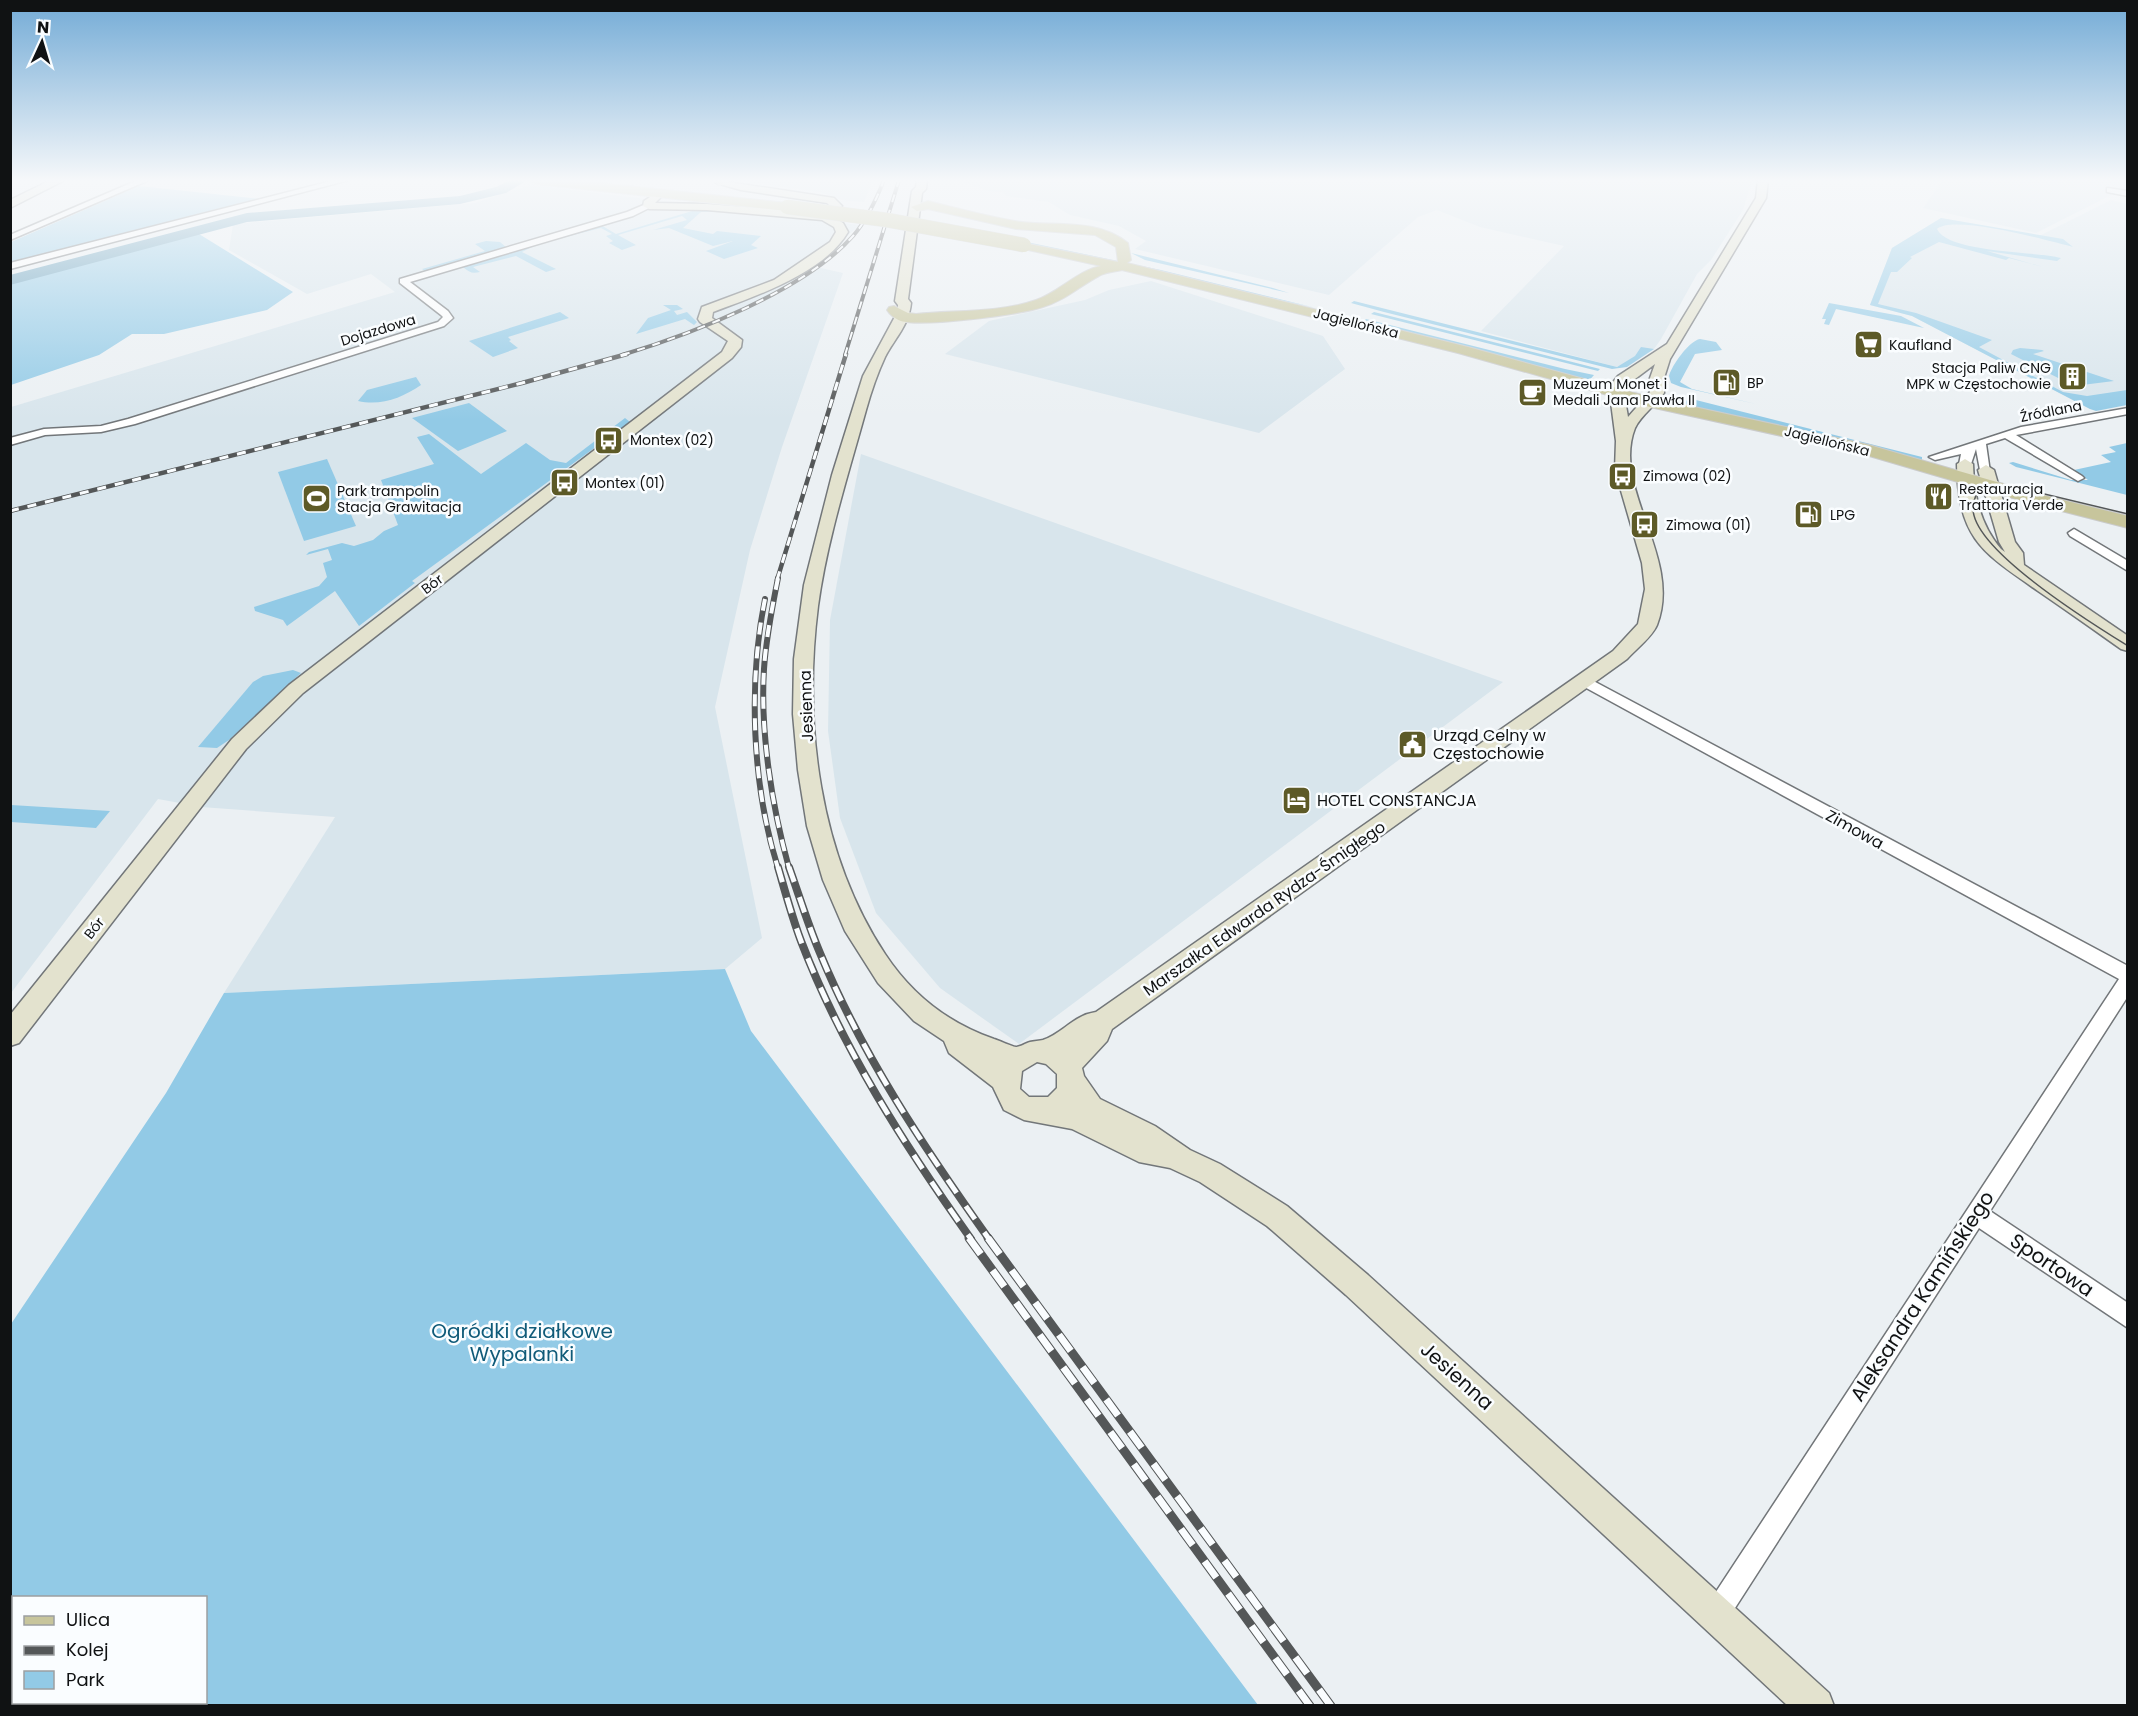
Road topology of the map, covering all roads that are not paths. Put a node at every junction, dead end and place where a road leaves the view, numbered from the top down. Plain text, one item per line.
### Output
1 (33, 260) edge
2 (474, 260) edge
3 (811, 260) edge
4 (904, 260) edge
5 (1092, 260) edge
6 (1724, 260) edge
7 (1095, 261) junction
8 (1125, 263) joint
9 (10, 266) edge
10 (899, 312) junction
11 (1670, 347) junction
12 (1620, 386) junction
13 (1653, 395) junction
14 (2127, 411) edge
15 (2008, 435) junction
16 (1624, 441) junction
17 (10, 442) edge
18 (1980, 443) junction
19 (1966, 464) junction
20 (1989, 478) junction
21 (2078, 478) dead end
22 (2127, 504) edge
23 (2127, 522) edge
24 (2074, 533) dead end
25 (2015, 565) junction
26 (2127, 567) edge
27 (2127, 645) edge
28 (1584, 681) junction
29 (2127, 975) edge
30 (2127, 980) edge
31 (1102, 1022) junction
32 (10, 1035) edge
33 (1046, 1052) junction
34 (1011, 1070) junction
35 (1070, 1073) junction
36 (1040, 1111) junction
37 (1180, 1159) junction
38 (1976, 1214) junction
39 (2127, 1317) edge
40 (1717, 1613) junction
41 (1816, 1706) edge

1 - 9 street
2 - 17 street, Dojazdowa
3 - 32 street, Bór
4 - 10 street
5 - 7 main road, Jagiellońska, bridge
6 - 11 street
7 - 8 main road, Jagiellońska
7 - 10 main road
8 - 12 main road, Jagiellońska
10 - 34 street, Jesienna
11 - 12 street
11 - 13 street
12 - 13 main road, Jagiellońska
12 - 16 street, Marszałka Edwarda Rydza-Śmigłego
13 - 16 street, Marszałka Edwarda Rydza-Śmigłego
13 - 19 main road, Jagiellońska
13 - 19 main road, Jagiellońska
14 - 15 street, Źródlana
15 - 18 street, Źródlana
15 - 21 street
16 - 28 street, Marszałka Edwarda Rydza-Śmigłego
18 - 19 street, Źródlana
18 - 20 street
19 - 20 main road, Jagiellońska
19 - 25 street
20 - 22 main road, Jagiellońska
20 - 23 main road, Jagiellońska
20 - 25 street
24 - 26 street
25 - 27 street
28 - 29 street, Zimowa
28 - 31 street, Marszałka Edwarda Rydza-Śmigłego
30 - 38 street, Aleksandra Kamińskiego
31 - 33 street, Marszałka Edwarda Rydza-Śmigłego
31 - 35 street, Marszałka Edwarda Rydza-Śmigłego
33 - 34 street, Marszałka Edwarda Rydza-Śmigłego
33 - 35 street
34 - 36 street
35 - 36 street, Marszałka Edwarda Rydza-Śmigłego
35 - 37 street, Jesienna
36 - 37 street
37 - 40 street, Jesienna
38 - 39 street, Sportowa
38 - 40 street, Aleksandra Kamińskiego
40 - 41 street, Jesienna

